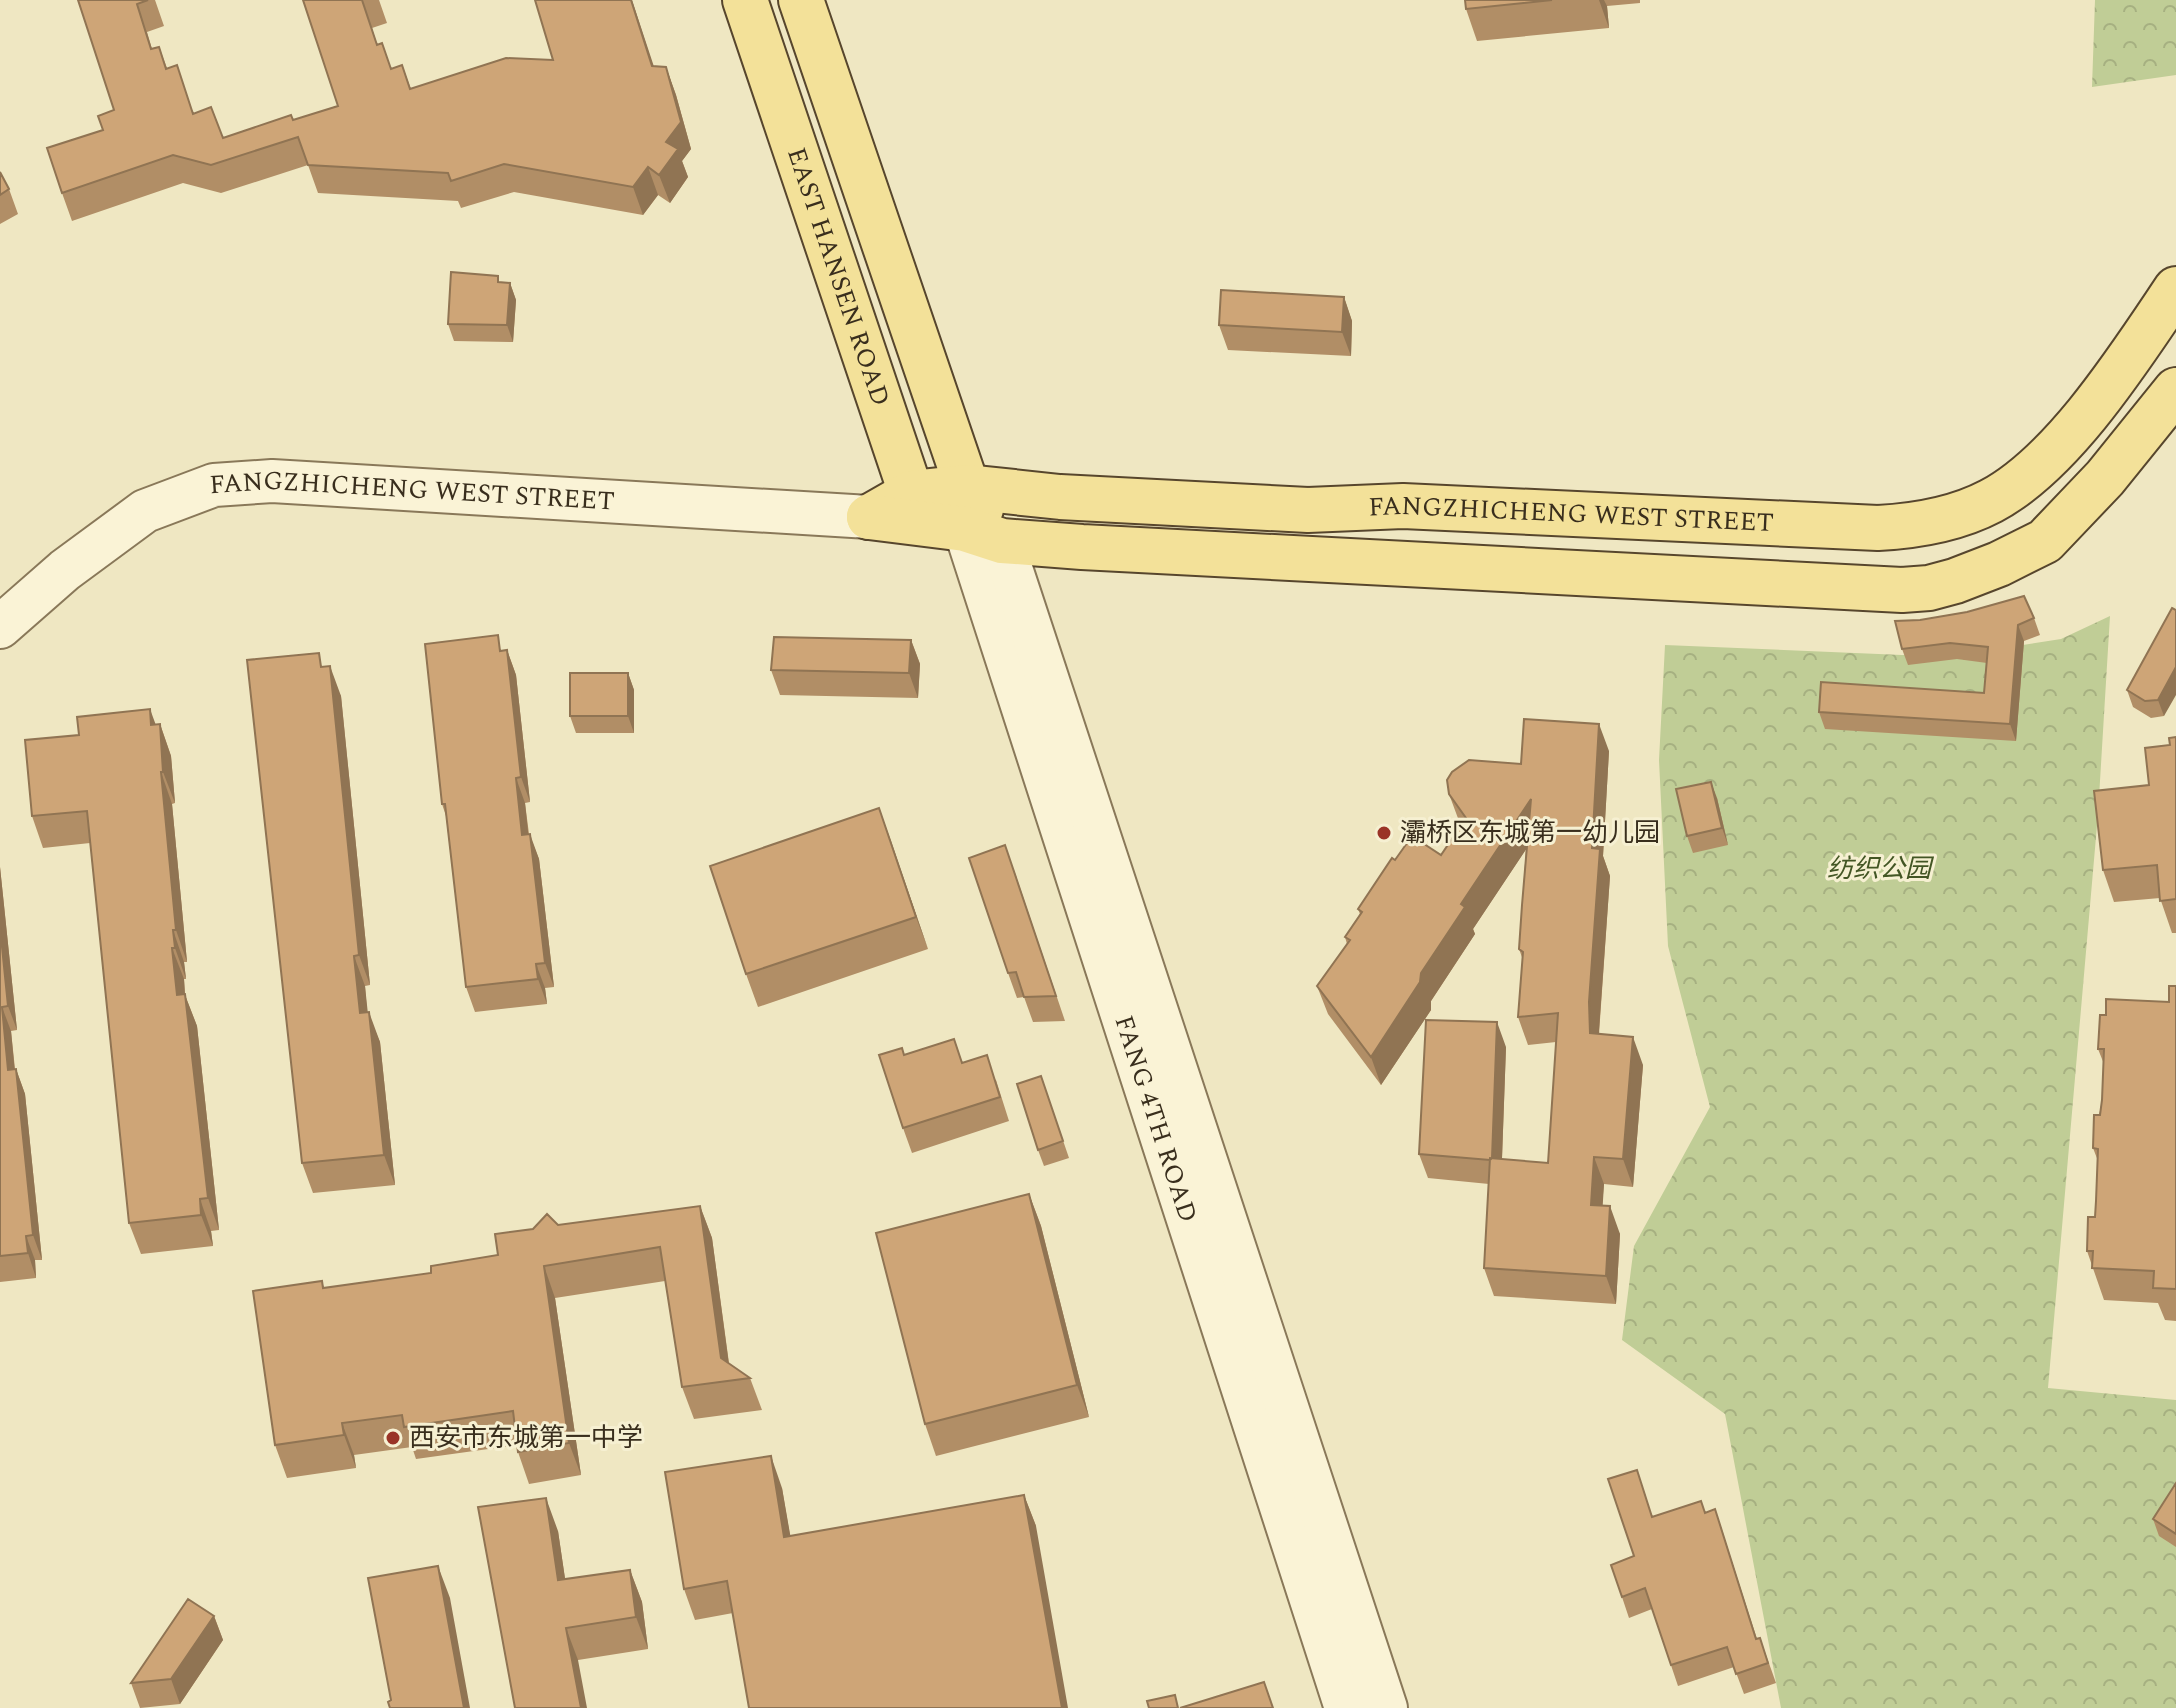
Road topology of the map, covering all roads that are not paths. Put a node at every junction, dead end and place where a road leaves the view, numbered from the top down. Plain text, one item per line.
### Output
1 (745, 0) edge
2 (801, 0) edge
3 (2176, 289) edge
4 (2176, 390) edge
5 (911, 493) junction
6 (869, 517) junction
7 (978, 519) junction
8 (0, 627) edge
9 (1346, 1708) edge
10 (1386, 1708) edge

1 - 5 main road, EAST HANSEN ROAD
2 - 7 main road, EAST HANSEN ROAD
3 - 7 main road, FANGZHICHENG WEST STREET
4 - 7 main road, FANGZHICHENG WEST STREET
5 - 6 main road, FANGZHICHENG WEST STREET
5 - 7 main road, FANGZHICHENG WEST STREET
6 - 7 main road, FANGZHICHENG WEST STREET
6 - 8 street, FANGZHICHENG WEST STREET
7 - 9 street, FANG 4TH ROAD
7 - 10 street, FANG 4TH ROAD

